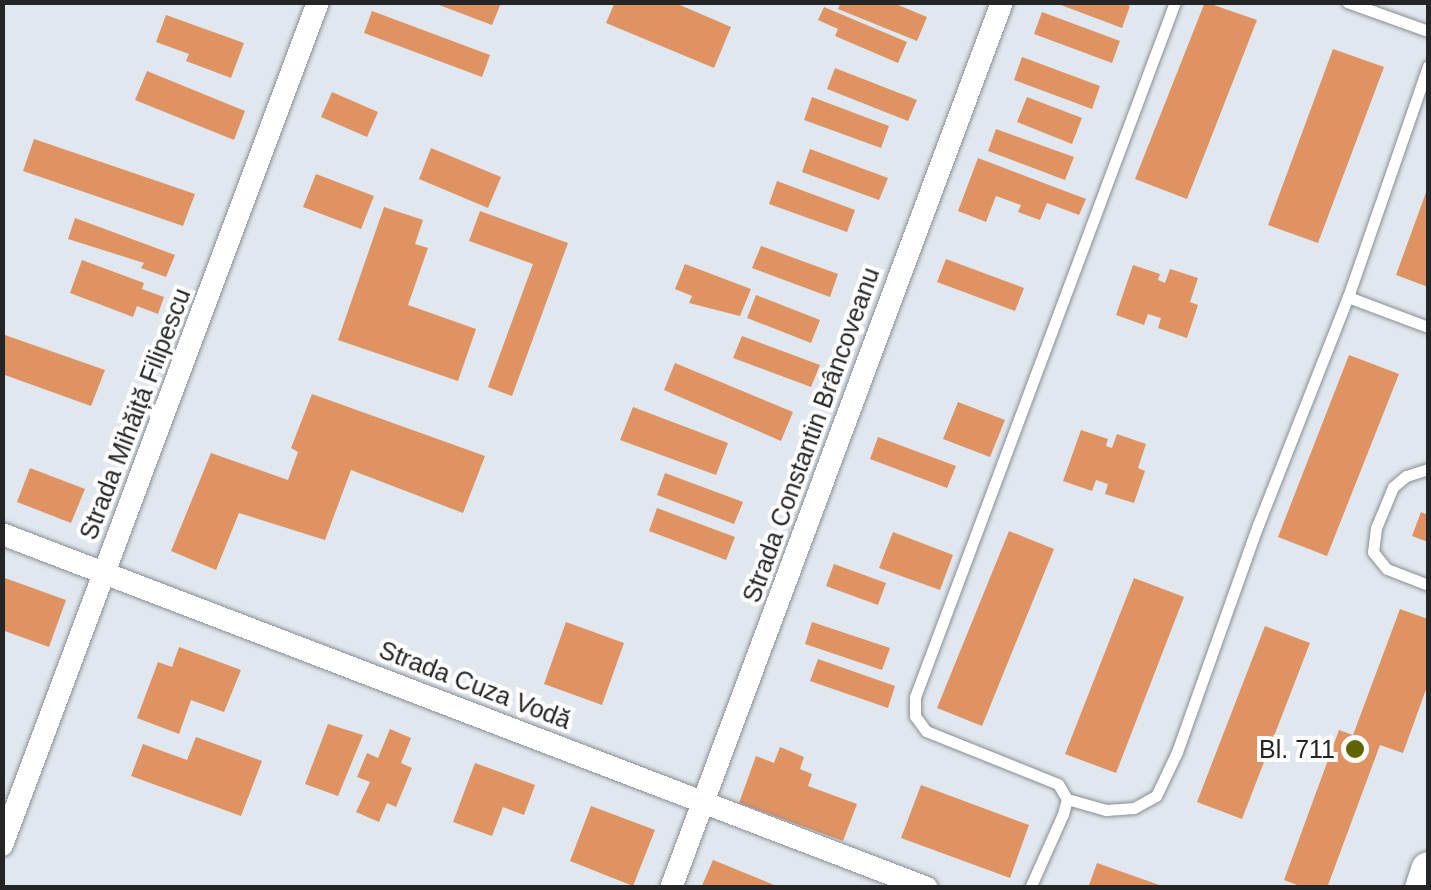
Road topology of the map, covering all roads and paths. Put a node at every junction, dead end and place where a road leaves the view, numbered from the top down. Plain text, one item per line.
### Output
1 (318, 2) edge
2 (1002, 2) edge
3 (1175, 2) edge
4 (1347, 2) edge
5 (1428, 31) edge
6 (1428, 66) edge
7 (1348, 297) junction
8 (1428, 326) edge
9 (1428, 468) edge
10 (2, 534) edge
11 (104, 573) junction
12 (1428, 585) edge
13 (1067, 799) junction
14 (703, 802) junction
15 (10, 803) edge
16 (2, 845) edge
17 (1428, 869) edge
18 (670, 888) edge
19 (927, 888) edge
20 (1030, 888) edge
21 (1422, 888) edge

1 - 11 street, Strada Mihăiță Filipescu
2 - 14 street, Strada Constantin Brâncoveanu
3 - 13 lane
4 - 5 lane
6 - 7 lane
7 - 8 lane
7 - 13 lane
9 - 12 lane
10 - 11 street, Strada Cuza Vodă
11 - 14 street, Strada Cuza Vodă
11 - 15 street, Strada Mihăiță Filipescu
13 - 20 lane
14 - 18 street, Strada Constantin Brâncoveanu
14 - 19 street, Strada Cuza Vodă
15 - 16 street, Strada Mihăiță Filipescu
17 - 21 main road

